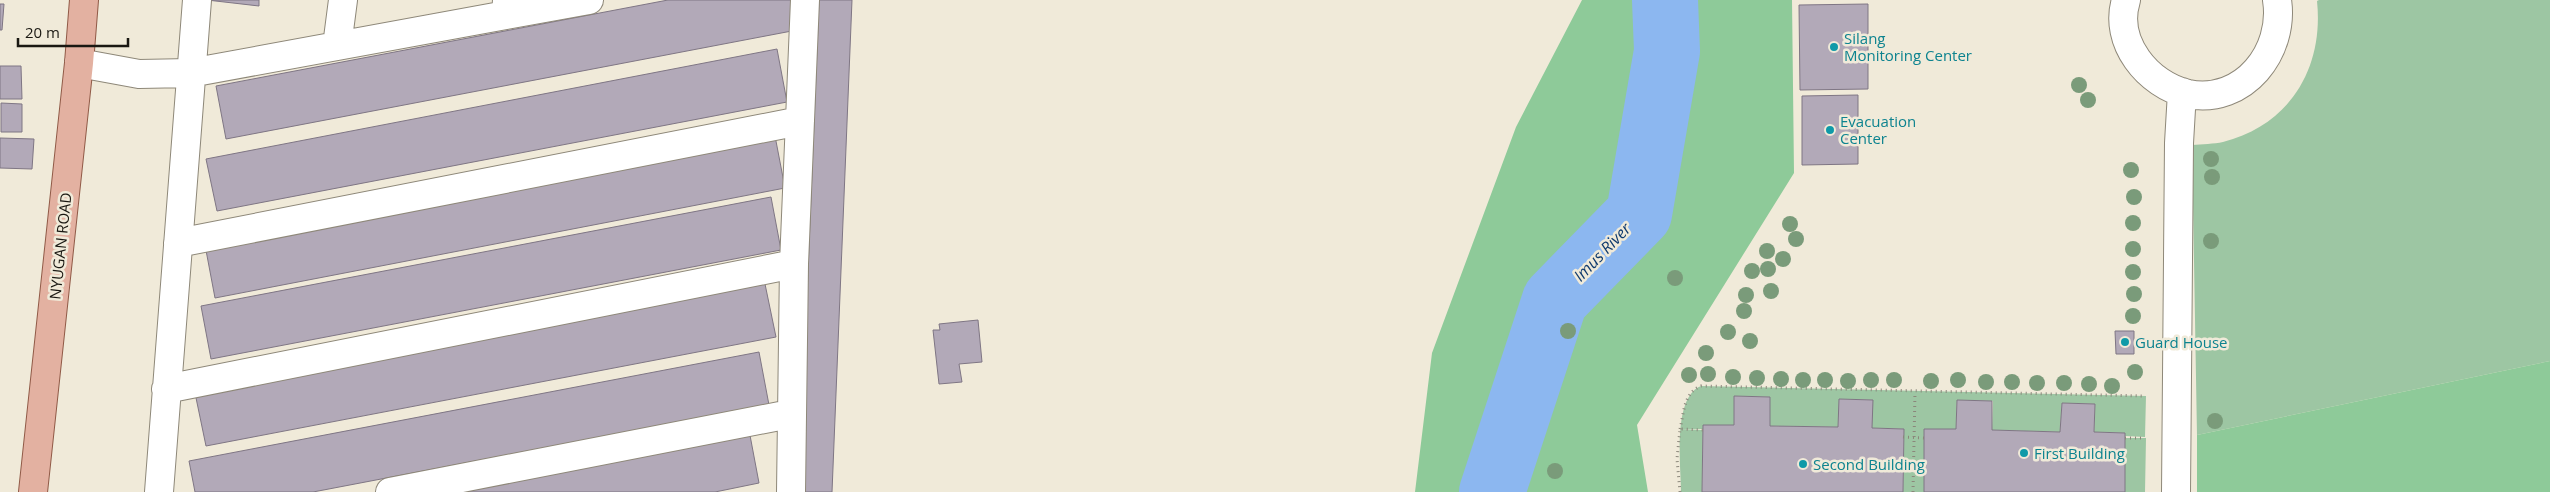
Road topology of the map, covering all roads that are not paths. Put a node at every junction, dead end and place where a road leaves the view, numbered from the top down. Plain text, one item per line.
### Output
1 (84, 0) edge
2 (197, 0) edge
3 (343, 0) edge
4 (589, 0) edge
5 (805, 0) edge
6 (2126, 0) edge
7 (2277, 0) edge
8 (507, 8) edge
9 (337, 46) junction
10 (79, 64) junction
11 (190, 73) junction
12 (2182, 92) junction
13 (800, 121) junction
14 (178, 243) junction
15 (794, 264) junction
16 (166, 389) junction
17 (790, 414) junction
18 (33, 492) edge
19 (159, 492) edge
20 (390, 492) edge
21 (791, 492) edge
22 (2176, 492) edge

1 - 10 main road, NYUGAN ROAD
2 - 11 street
3 - 9 street
4 - 8 street
5 - 13 street
6 - 12 street
7 - 12 street
8 - 9 street
9 - 11 street
10 - 11 street
10 - 18 main road, NYUGAN ROAD
11 - 14 street
12 - 22 street
13 - 14 street
13 - 15 street
14 - 16 street
15 - 16 street
15 - 17 street
16 - 19 street
17 - 20 street
17 - 21 street

